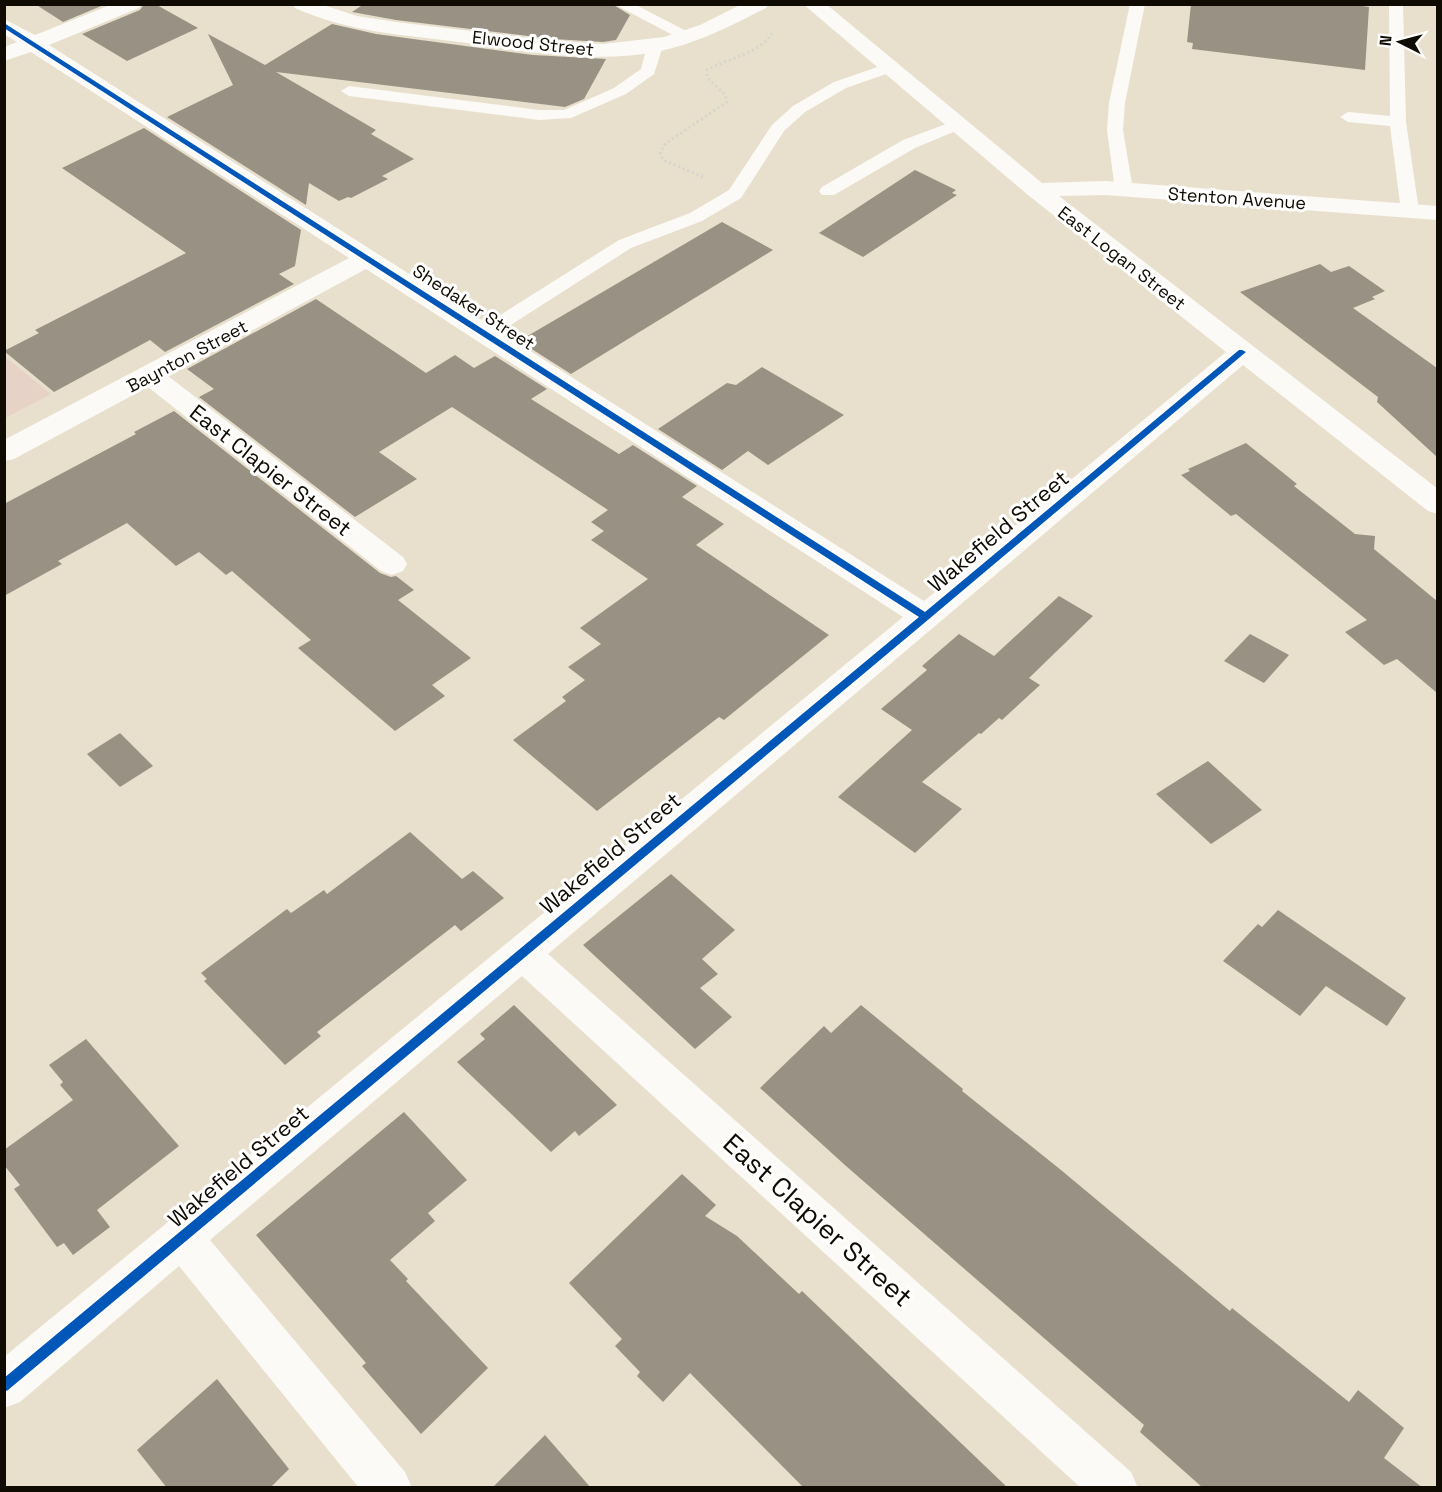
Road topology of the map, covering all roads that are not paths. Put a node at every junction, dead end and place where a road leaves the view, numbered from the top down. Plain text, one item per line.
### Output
1 (132, 4) edge
2 (302, 4) edge
3 (621, 4) edge
4 (759, 4) edge
5 (1138, 4) edge
6 (1396, 4) edge
7 (816, 7) edge
8 (4, 25) edge
9 (687, 37) junction
10 (34, 44) junction
11 (655, 46) junction
12 (4, 56) edge
13 (889, 68) junction
14 (349, 91) dead end
15 (1348, 117) dead end
16 (1398, 122) junction
17 (957, 125) junction
18 (1036, 190) junction
19 (1124, 190) junction
20 (828, 191) dead end
21 (1410, 211) junction
22 (1437, 213) edge
23 (368, 258) junction
24 (485, 333) junction
25 (1242, 352) junction
26 (150, 375) junction
27 (4, 452) edge
28 (1437, 504) edge
29 (392, 564) dead end
30 (926, 617) junction
31 (521, 952) junction
32 (183, 1238) junction
33 (4, 1386) edge
34 (389, 1488) edge
35 (1115, 1488) edge

1 - 10 street
2 - 11 street, Elwood Street
3 - 9 lane
4 - 9 street, Elwood Street
5 - 19 lane
6 - 16 lane
7 - 13 street, East Logan Street
8 - 10 street, Shedaker Street
9 - 11 street, Elwood Street
10 - 12 street
10 - 23 street, Shedaker Street
11 - 14 lane
13 - 17 street, East Logan Street
13 - 24 lane
15 - 16 lane
16 - 21 lane
17 - 18 street, East Logan Street
17 - 20 lane
18 - 19 street, Stenton Avenue
18 - 25 street, East Logan Street
19 - 21 street, Stenton Avenue
21 - 22 street, Stenton Avenue
23 - 24 street, Shedaker Street
23 - 26 street, Baynton Street
24 - 30 street, Shedaker Street
25 - 28 street, East Logan Street
25 - 30 street, Wakefield Street
26 - 27 street, Baynton Street
26 - 29 street, East Clapier Street
30 - 31 street, Wakefield Street
31 - 32 street, Wakefield Street
31 - 35 street, East Clapier Street
32 - 33 street, Wakefield Street
32 - 34 street

